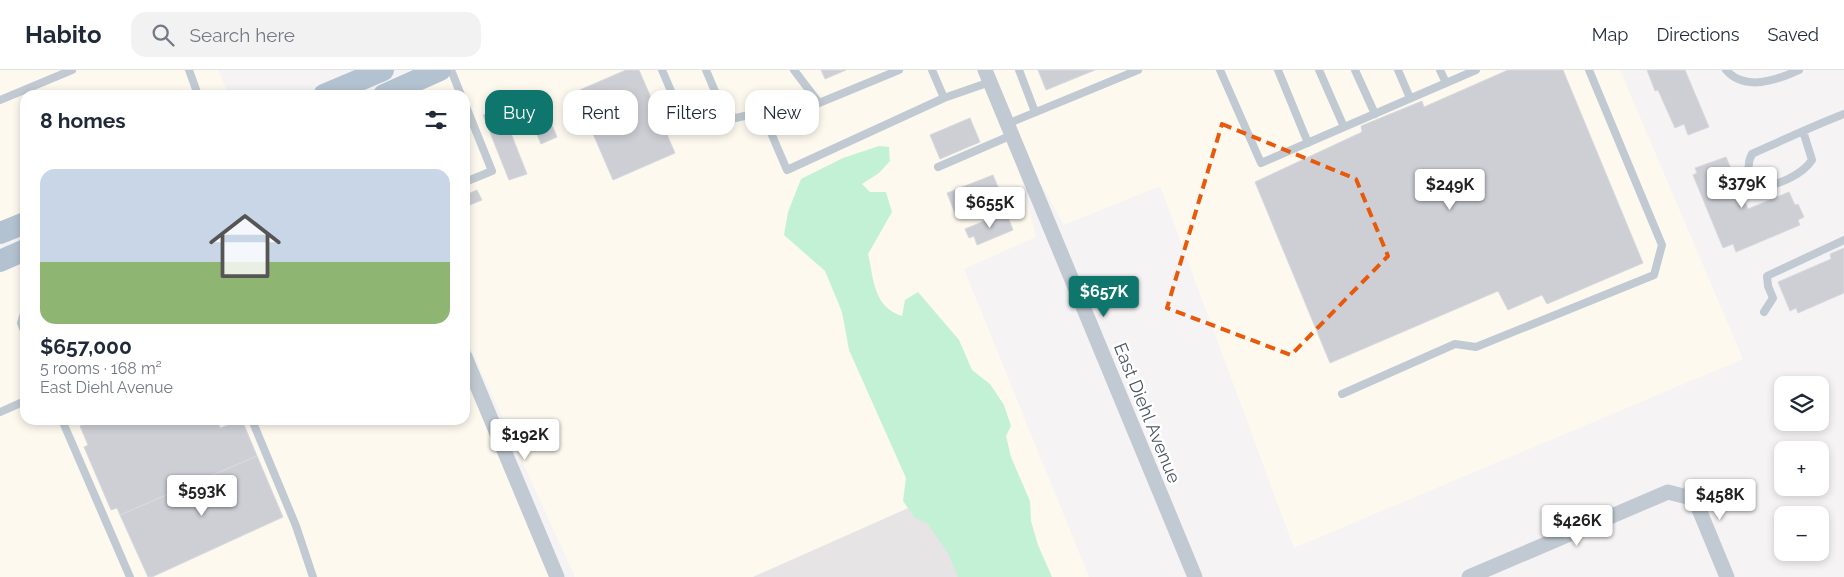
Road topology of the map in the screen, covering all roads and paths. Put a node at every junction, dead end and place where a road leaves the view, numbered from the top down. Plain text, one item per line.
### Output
1 (72, 70) edge
2 (189, 70) edge
3 (383, 70) edge
4 (440, 70) edge
5 (451, 70) edge
6 (662, 70) edge
7 (706, 70) edge
8 (794, 70) edge
9 (899, 70) edge
10 (932, 70) edge
11 (1019, 70) edge
12 (1138, 70) edge
13 (1220, 70) edge
14 (1278, 70) edge
15 (1319, 70) edge
16 (1356, 70) edge
17 (1398, 70) edge
18 (1440, 70) edge
19 (1476, 70) edge
20 (1589, 70) edge
21 (1726, 70) edge
22 (1799, 70) edge
23 (987, 76) edge
24 (1446, 83) junction
25 (352, 85) edge
26 (24, 90) edge
27 (196, 90) edge
28 (338, 90) edge
29 (395, 90) edge
30 (459, 90) edge
31 (671, 90) edge
32 (714, 90) edge
33 (20, 92) edge
34 (944, 98) junction
35 (1410, 98) junction
36 (0, 100) edge
37 (1035, 112) junction
38 (1375, 114) junction
39 (1844, 114) edge
40 (735, 118) edge
41 (470, 119) edge
42 (1344, 127) junction
43 (1009, 129) junction
44 (1803, 131) junction
45 (1308, 143) junction
46 (938, 166) dead end
47 (470, 180) edge
48 (20, 225) edge
49 (0, 233) edge
50 (1844, 240) edge
51 (20, 252) edge
52 (0, 261) edge
53 (1764, 312) dead end
54 (470, 369) edge
55 (1342, 394) dead end
56 (20, 403) edge
57 (0, 412) edge
58 (64, 425) edge
59 (254, 425) edge
60 (130, 577) edge
61 (313, 577) edge
62 (557, 577) edge
63 (1195, 577) edge
64 (1469, 577) edge
65 (1727, 577) edge

1 - 26 lane
2 - 27 lane
3 - 25 main road
4 - 29 main road
5 - 30 lane
6 - 31 lane
7 - 32 lane
8 - 9 lane
10 - 34 lane
11 - 37 lane
12 - 37 lane
13 - 45 lane
14 - 45 lane
15 - 42 lane
16 - 38 lane
17 - 35 lane
18 - 24 lane
19 - 24 lane
20 - 55 lane
21 - 22 lane
23 - 34 lane
23 - 43 street, East Diehl Avenue
24 - 35 lane
25 - 28 main road
33 - 36 lane
34 - 40 lane
35 - 38 lane
37 - 43 lane
38 - 42 lane
39 - 44 lane
41 - 47 lane
42 - 45 lane
43 - 46 lane
43 - 63 street, East Diehl Avenue
44 - 44 lane
48 - 49 main road
50 - 53 lane
51 - 52 main road
54 - 62 street
56 - 57 lane
58 - 60 lane
59 - 61 lane
64 - 65 street

